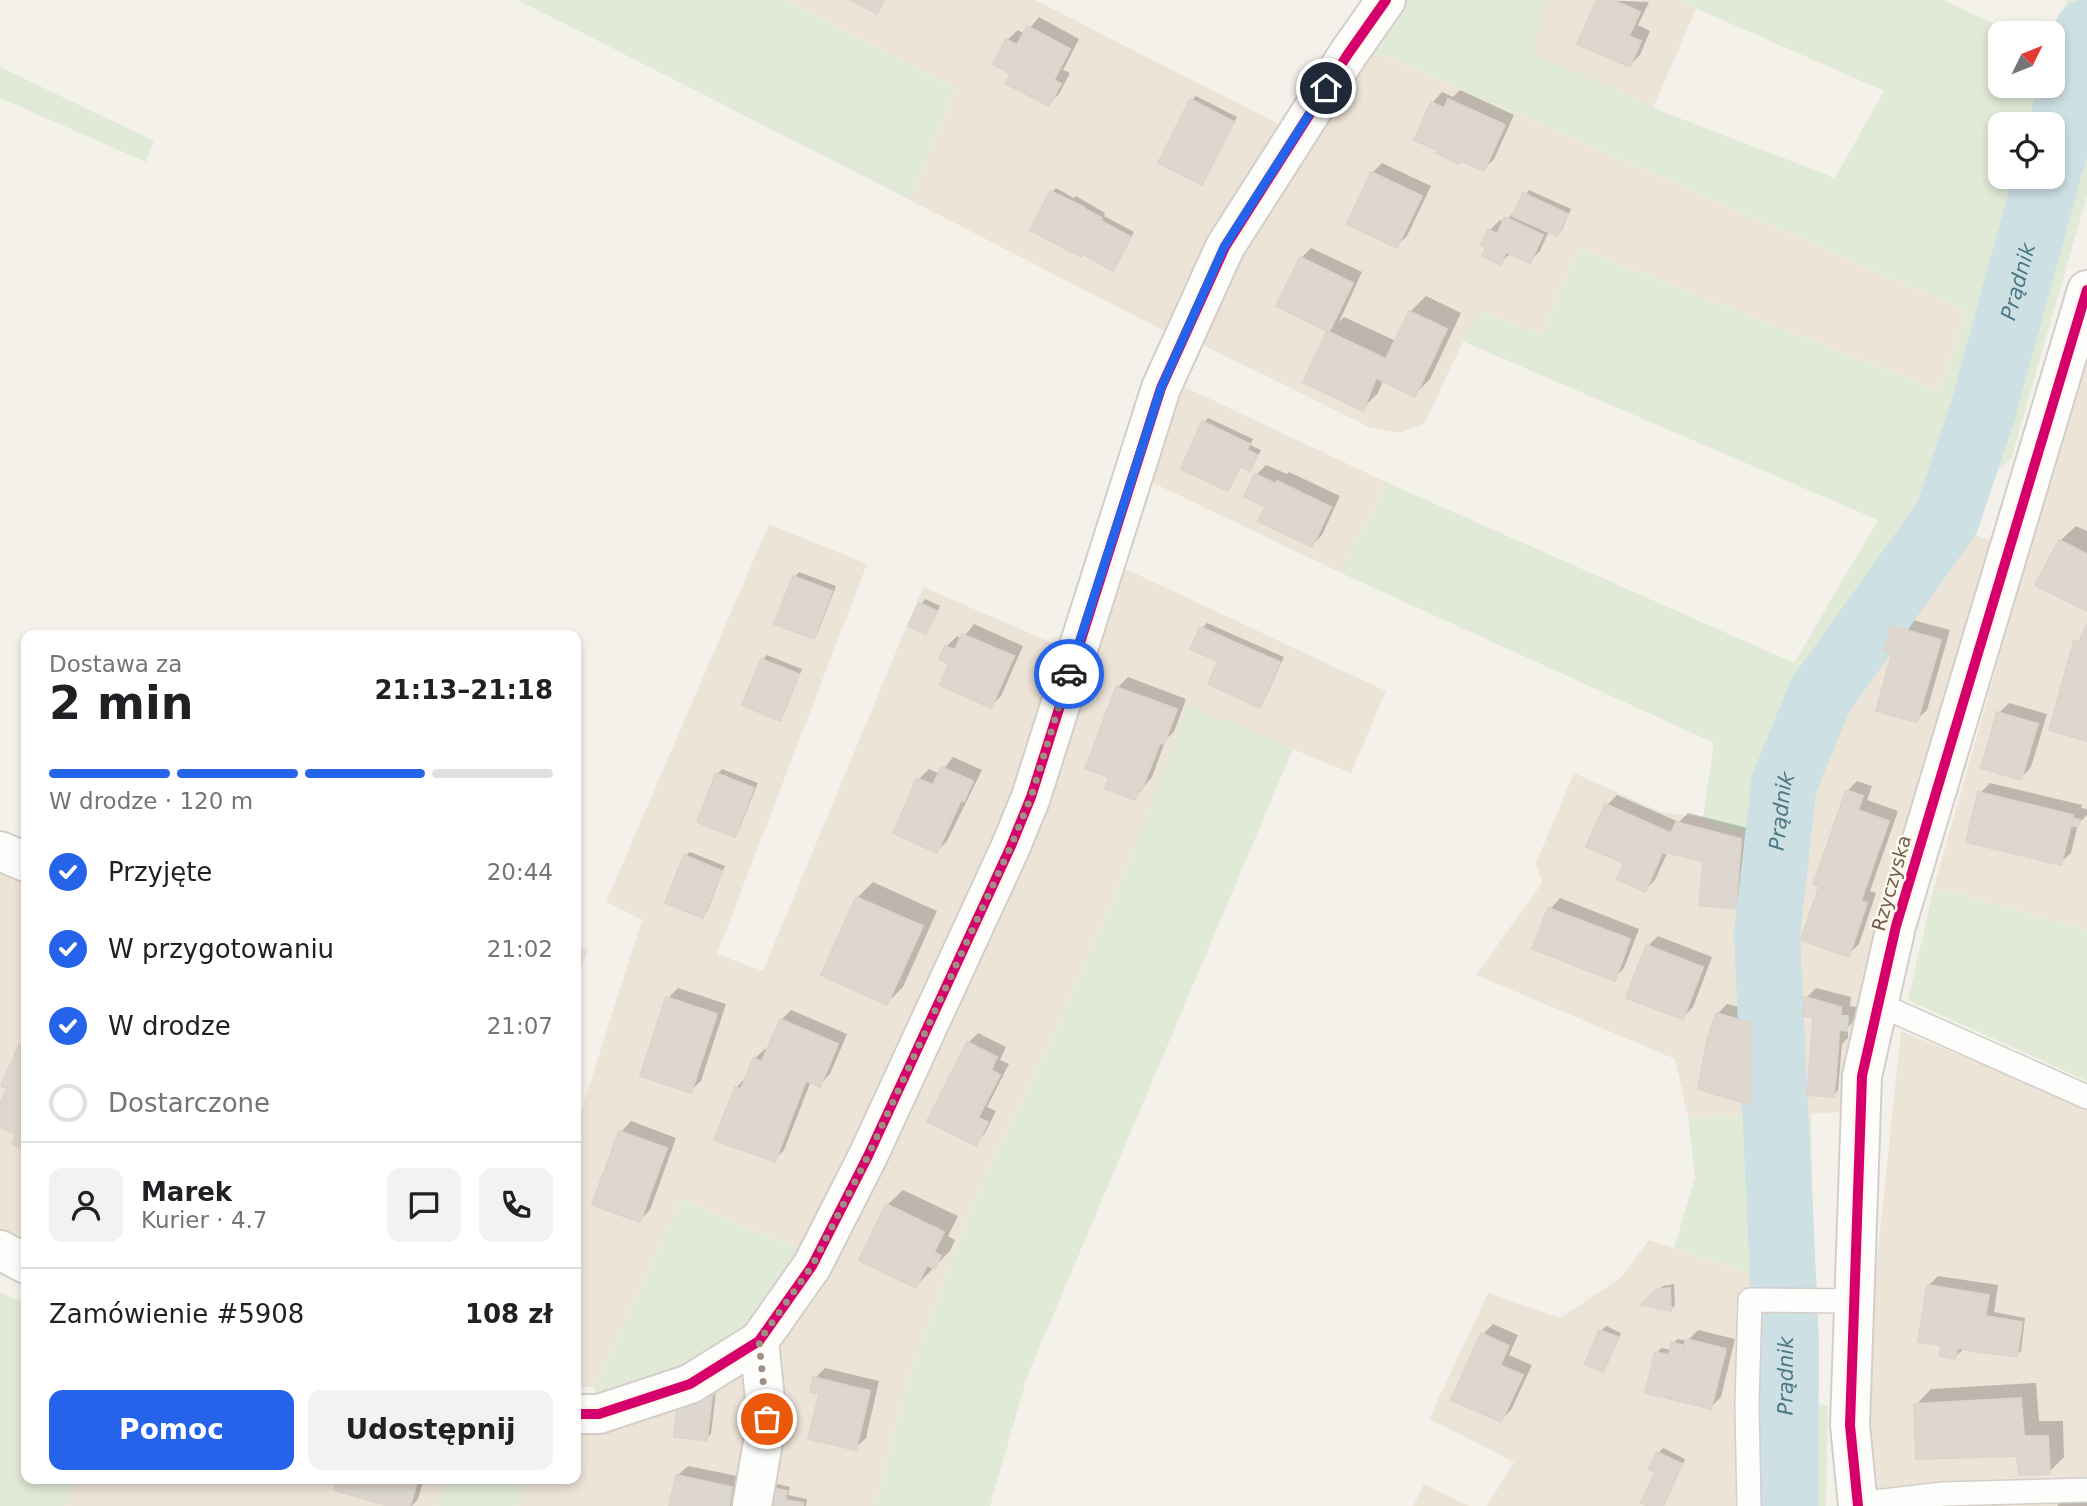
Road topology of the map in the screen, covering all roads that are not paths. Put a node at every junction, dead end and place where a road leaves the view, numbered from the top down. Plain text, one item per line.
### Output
1 (1385, 0) edge
2 (2087, 290) edge
3 (0, 851) edge
4 (21, 860) edge
5 (1878, 1004) junction
6 (2087, 1097) edge
7 (0, 1251) edge
8 (21, 1262) edge
9 (1854, 1301) junction
10 (759, 1341) junction
11 (581, 1414) edge
12 (2087, 1490) edge
13 (1858, 1505) edge
14 (752, 1506) edge
15 (1749, 1506) edge

1 - 10 street
2 - 5 street, Rzyczyska
3 - 4 street
5 - 6 lane
5 - 9 street, Rzyczyska
7 - 8 street
9 - 13 street, Rzyczyska
9 - 15 lane
10 - 11 street
10 - 14 street
12 - 13 lane

